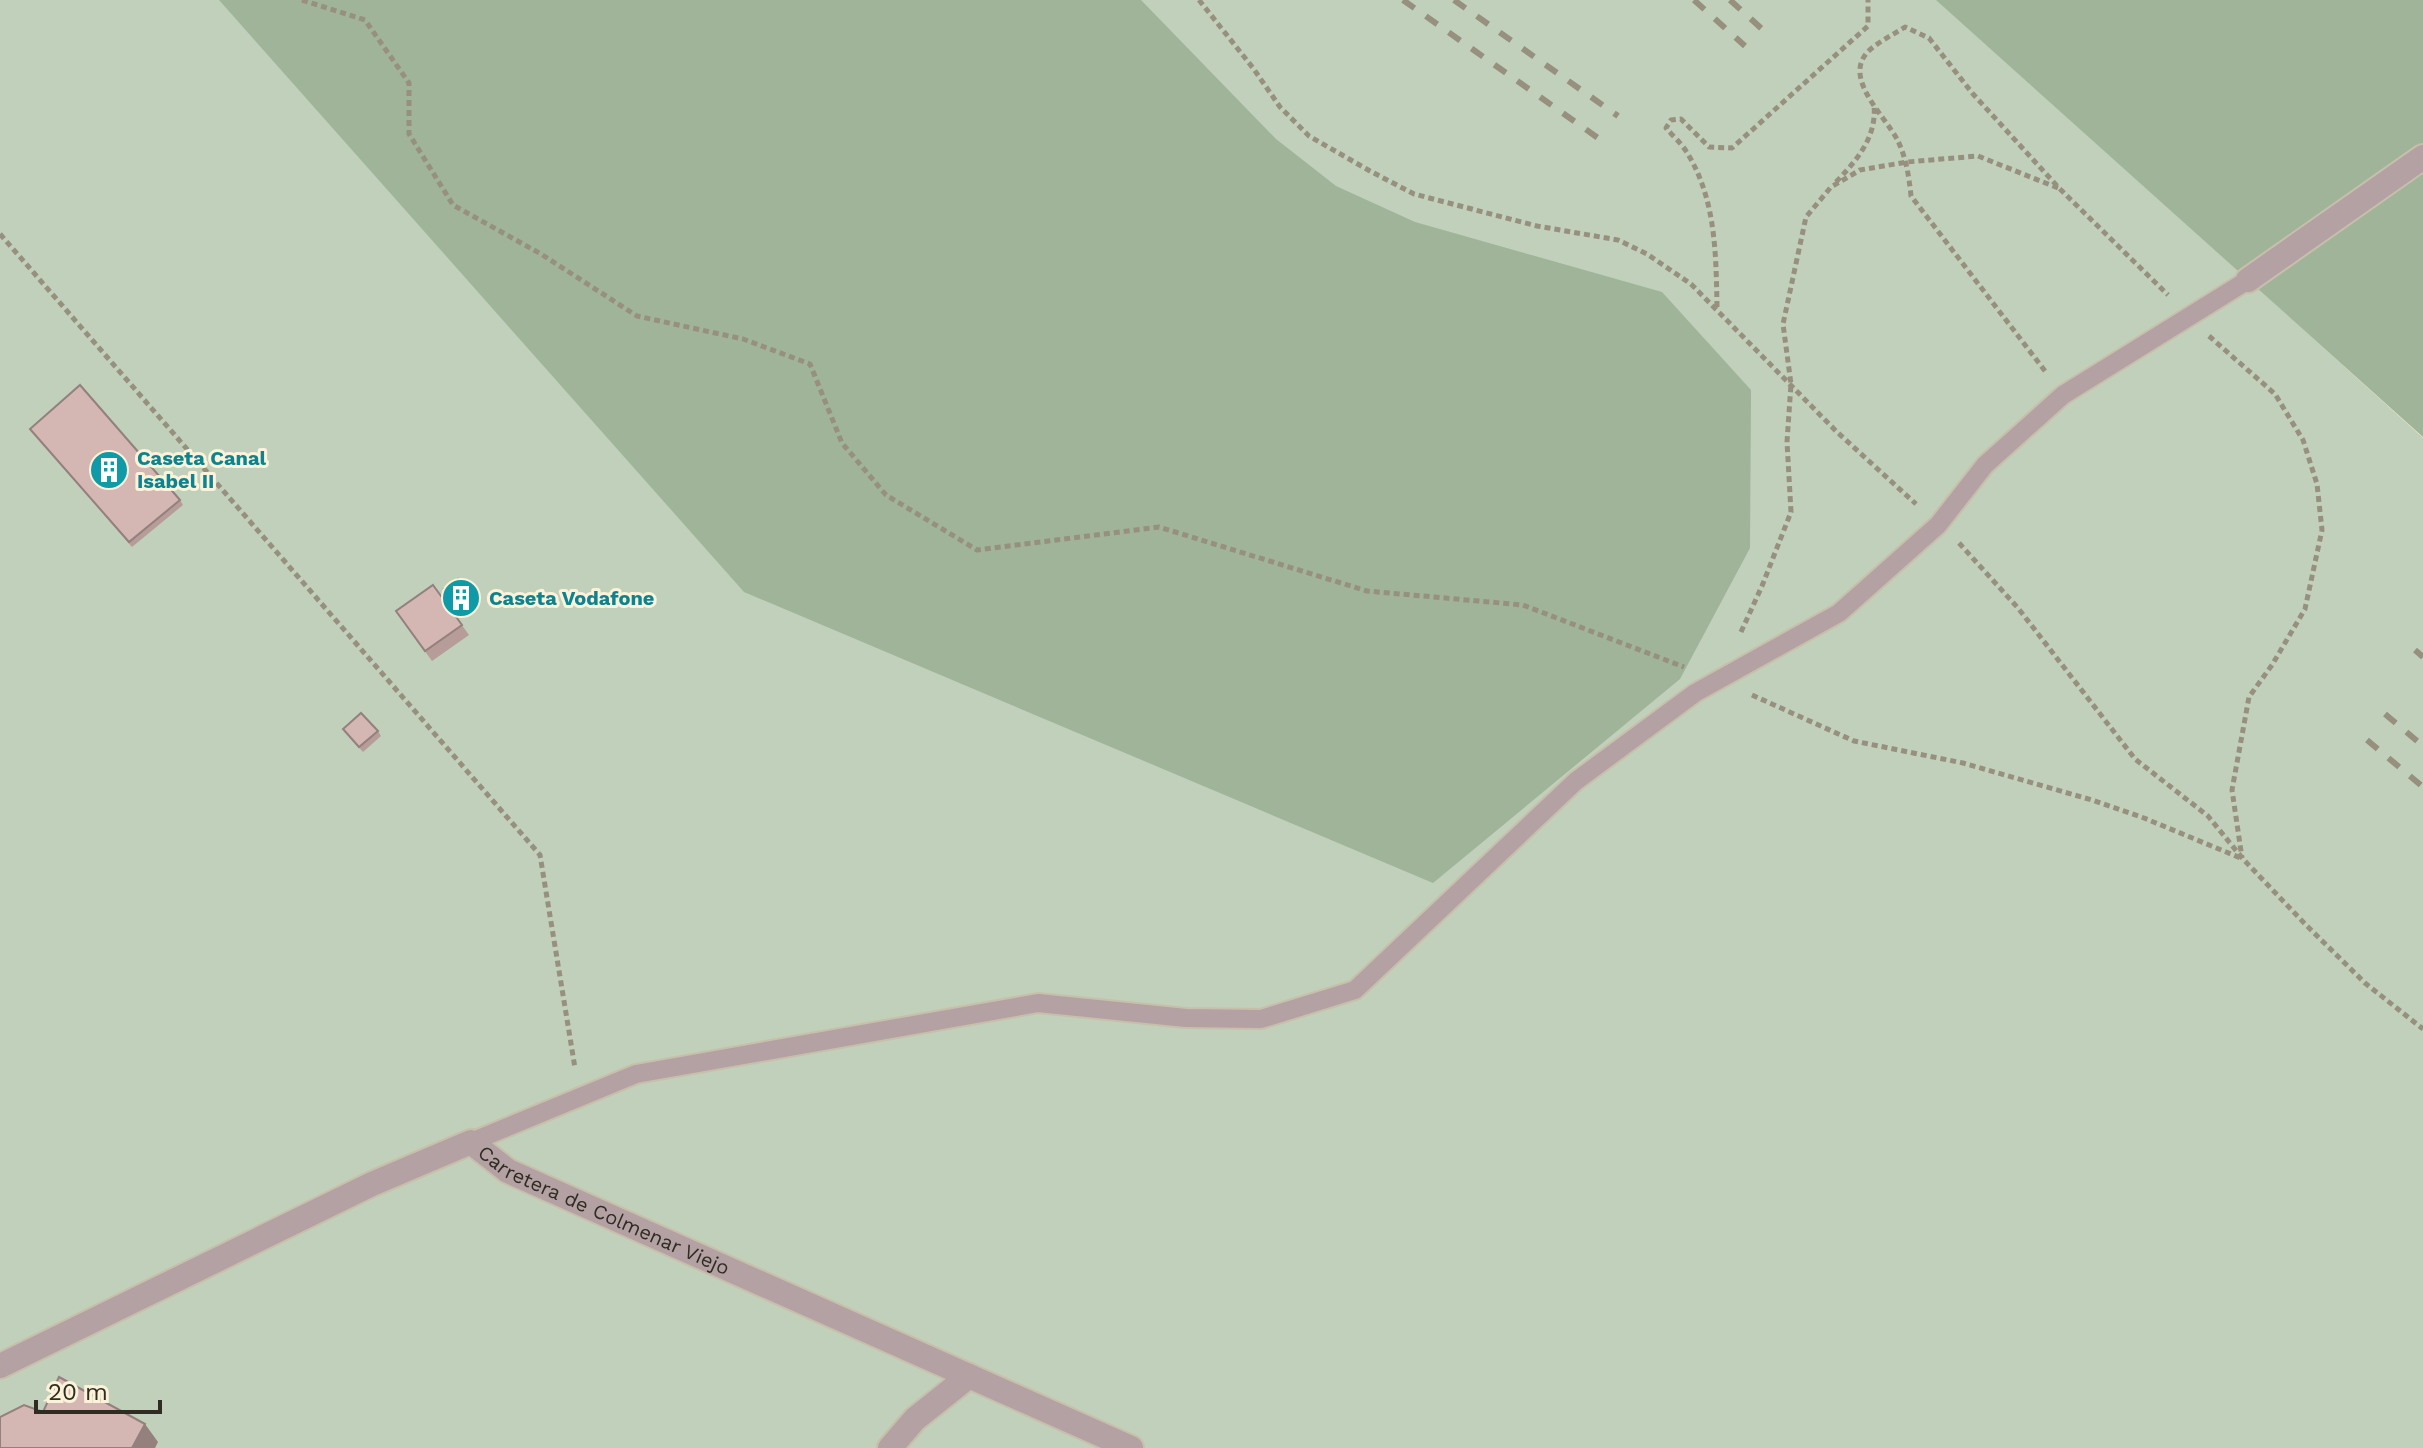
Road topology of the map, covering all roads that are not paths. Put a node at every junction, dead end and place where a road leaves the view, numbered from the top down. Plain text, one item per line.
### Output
1 (2423, 157) edge
2 (2248, 280) joint
3 (471, 1142) junction
4 (0, 1366) edge
5 (969, 1376) junction
6 (890, 1448) edge
7 (1131, 1448) edge

1 - 2 street
2 - 3 lane
3 - 4 street, Carretera de Colmenar Viejo
3 - 5 street, Carretera de Colmenar Viejo
5 - 6 street
5 - 7 street, Carretera de Colmenar Viejo

